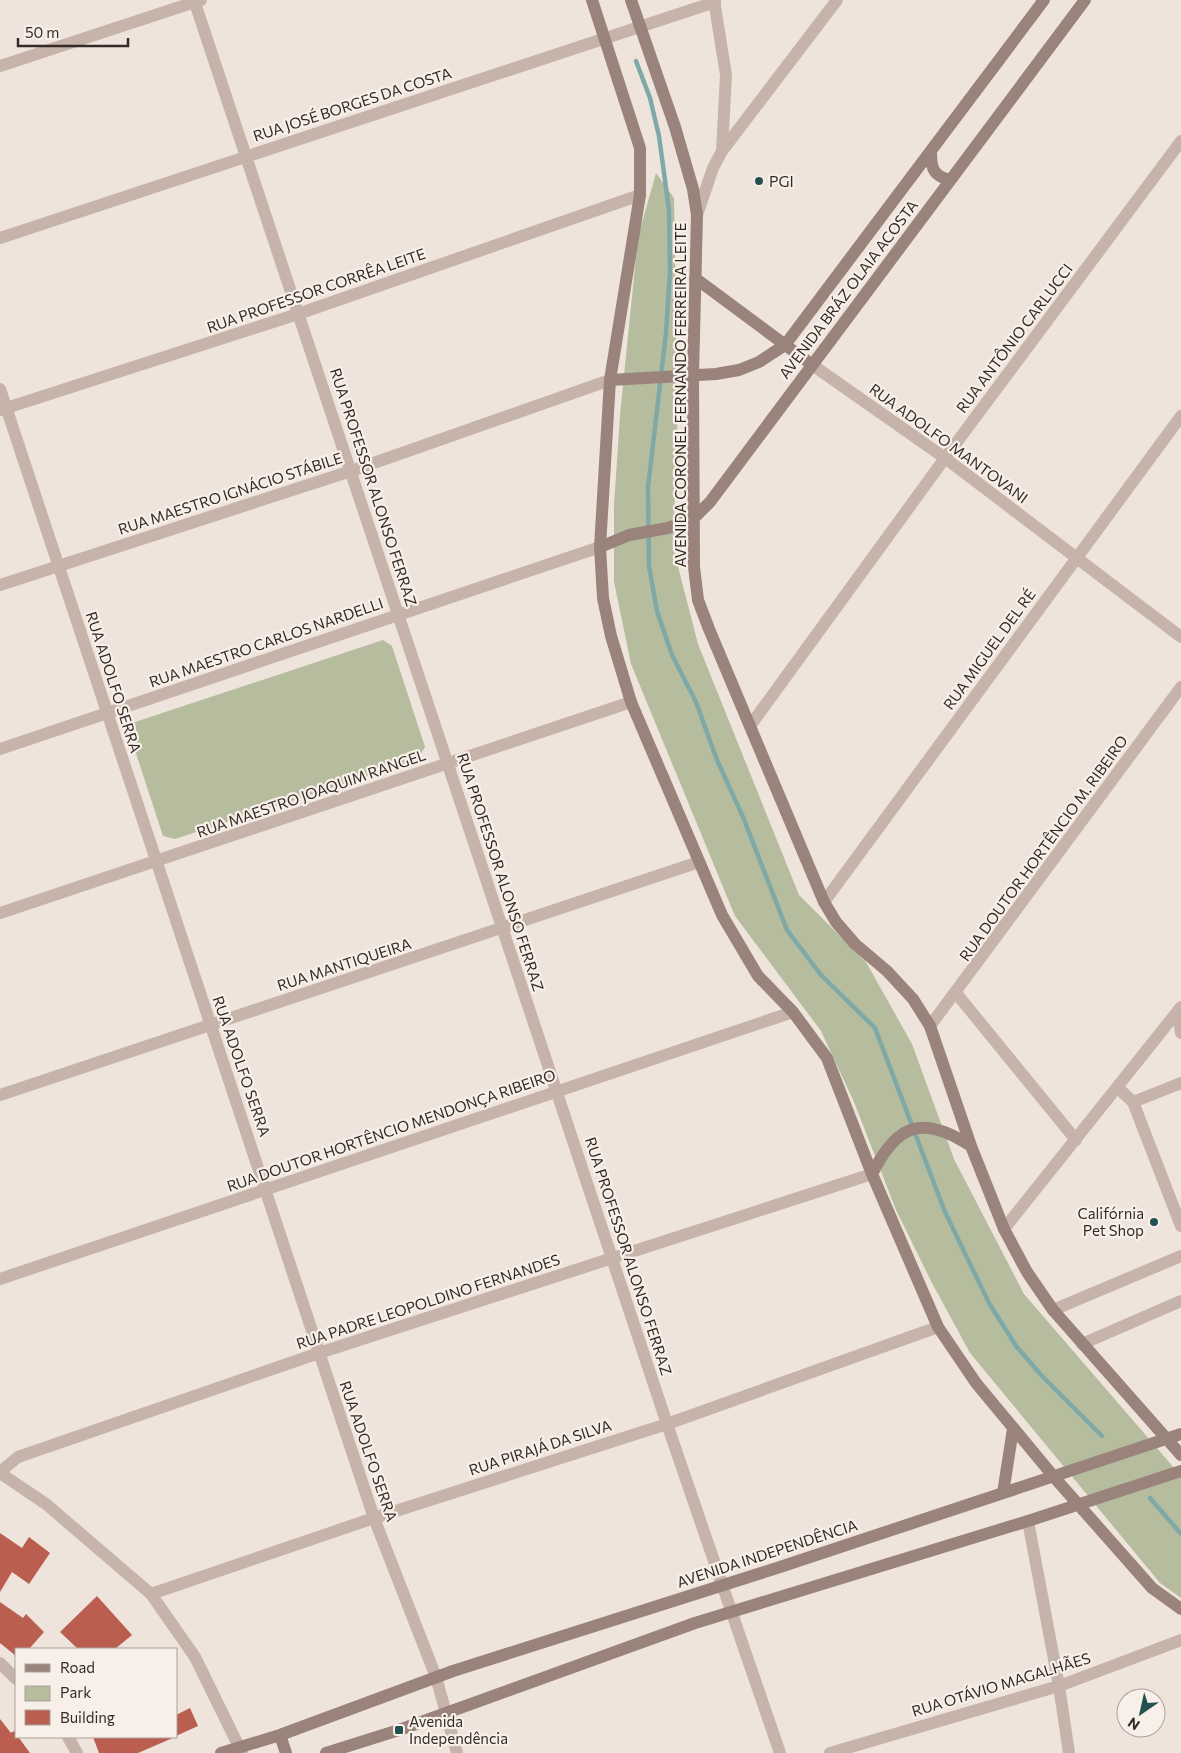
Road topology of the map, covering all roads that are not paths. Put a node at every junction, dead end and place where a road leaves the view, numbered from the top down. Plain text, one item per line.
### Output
1 (592, 0) edge
2 (631, 0) edge
3 (837, 0) edge
4 (1085, 0) edge
5 (197, 1) edge
6 (714, 1) edge
7 (1042, 1) edge
8 (640, 26) junction
9 (604, 38) junction
10 (0, 66) edge
11 (1181, 141) edge
12 (722, 151) junction
13 (931, 153) junction
14 (246, 155) junction
15 (950, 180) junction
16 (640, 196) junction
17 (697, 215) junction
18 (0, 238) edge
19 (695, 278) junction
20 (298, 314) junction
21 (785, 345) junction
22 (811, 364) junction
23 (693, 374) junction
24 (610, 380) junction
25 (0, 389) edge
26 (3, 409) edge
27 (1181, 416) edge
28 (945, 458) junction
29 (351, 470) junction
30 (693, 519) junction
31 (600, 547) junction
32 (1076, 557) junction
33 (59, 565) junction
34 (0, 585) edge
35 (399, 614) junction
36 (1181, 637) edge
37 (1181, 688) edge
38 (631, 702) junction
39 (107, 714) junction
40 (750, 726) junction
41 (0, 749) edge
42 (448, 764) junction
43 (156, 862) junction
44 (699, 862) junction
45 (824, 902) junction
46 (0, 913) edge
47 (502, 928) junction
48 (956, 993) junction
49 (1179, 1009) edge
50 (793, 1012) junction
51 (211, 1025) junction
52 (930, 1026) junction
53 (1181, 1034) edge
54 (1181, 1083) edge
55 (1118, 1088) junction
56 (557, 1092) junction
57 (0, 1095) edge
58 (1133, 1102) junction
59 (1076, 1140) junction
60 (971, 1146) junction
61 (872, 1174) junction
62 (266, 1190) junction
63 (1181, 1226) edge
64 (1004, 1229) junction
65 (1181, 1256) edge
66 (612, 1258) junction
67 (0, 1279) edge
68 (1181, 1301) edge
69 (1053, 1310) junction
70 (938, 1327) junction
71 (1082, 1344) junction
72 (319, 1353) junction
73 (667, 1424) junction
74 (1013, 1429) junction
75 (1181, 1434) edge
76 (1168, 1438) junction
77 (1181, 1455) edge
78 (1181, 1471) edge
79 (0, 1473) edge
80 (1054, 1476) junction
81 (1003, 1493) junction
82 (1079, 1504) junction
83 (374, 1518) junction
84 (1028, 1521) junction
85 (721, 1585) junction
86 (151, 1594) junction
87 (1181, 1609) edge
88 (731, 1612) junction
89 (1181, 1640) edge
90 (0, 1663) edge
91 (436, 1677) junction
92 (15, 1678) edge
93 (1059, 1686) junction
94 (447, 1712) junction
95 (280, 1735) junction
96 (69, 1738) edge
97 (242, 1750) edge
98 (77, 1753) edge
99 (221, 1753) edge
100 (286, 1753) edge
101 (326, 1753) edge
102 (457, 1753) edge
103 (780, 1753) edge
104 (830, 1753) edge
105 (1069, 1753) edge

1 - 9 street
2 - 8 street, AVENIDA CORONEL FERNANDO FERREIRA LEITE
3 - 12 street
4 - 15 street, AVENIDA BRÁZ OLAIA ACOSTA
5 - 10 street
5 - 14 street, RUA PROFESSOR ALONSO FERRAZ
6 - 8 street, RUA JOSÉ BORGES DA COSTA
6 - 12 street
7 - 13 street, AVENIDA BRÁZ OLAIA ACOSTA
8 - 9 street, RUA JOSÉ BORGES DA COSTA
8 - 17 street, AVENIDA CORONEL FERNANDO FERREIRA LEITE
9 - 14 street, RUA JOSÉ BORGES DA COSTA
9 - 16 street
11 - 28 street, RUA ANTÔNIO CARLUCCI
12 - 17 street
13 - 15 street
13 - 21 street, AVENIDA BRÁZ OLAIA ACOSTA
14 - 18 street, RUA JOSÉ BORGES DA COSTA
14 - 20 street, RUA PROFESSOR ALONSO FERRAZ
15 - 22 street, AVENIDA BRÁZ OLAIA ACOSTA
16 - 20 street, RUA PROFESSOR CORRÊA LEITE
16 - 24 street
17 - 19 street, AVENIDA CORONEL FERNANDO FERREIRA LEITE
19 - 21 street, RUA ADOLFO MANTOVANI
19 - 23 street, AVENIDA CORONEL FERNANDO FERREIRA LEITE
20 - 26 street, RUA PROFESSOR CORRÊA LEITE
20 - 29 street, RUA PROFESSOR ALONSO FERRAZ
21 - 22 street, RUA ADOLFO MANTOVANI
21 - 23 street, AVENIDA BRÁZ OLAIA ACOSTA
22 - 28 street, RUA ADOLFO MANTOVANI
22 - 30 street, AVENIDA BRÁZ OLAIA ACOSTA
23 - 24 street, AVENIDA BRÁZ OLAIA ACOSTA
23 - 30 street, AVENIDA CORONEL FERNANDO FERREIRA LEITE
24 - 29 street, RUA MAESTRO IGNÁCIO STÁBILE
24 - 31 street
25 - 26 street, RUA ADOLFO SERRA
26 - 33 street, RUA ADOLFO SERRA
27 - 32 street, RUA MIGUEL DEL RÉ
28 - 32 street, RUA ADOLFO MANTOVANI
28 - 40 street, RUA ANTÔNIO CARLUCCI
29 - 33 street, RUA MAESTRO IGNÁCIO STÁBILE
29 - 35 street, RUA PROFESSOR ALONSO FERRAZ
30 - 31 street, AVENIDA BRÁZ OLAIA ACOSTA
30 - 40 street, AVENIDA CORONEL FERNANDO FERREIRA LEITE
31 - 35 street, RUA MAESTRO CARLOS NARDELLI
31 - 38 street
32 - 36 street, RUA ADOLFO MANTOVANI
32 - 45 street, RUA MIGUEL DEL RÉ
33 - 34 street, RUA MAESTRO IGNÁCIO STÁBILE
33 - 39 street, RUA ADOLFO SERRA
35 - 39 street, RUA MAESTRO CARLOS NARDELLI
35 - 42 street, RUA PROFESSOR ALONSO FERRAZ
37 - 48 street, RUA DOUTOR HORTÊNCIO M. RIBEIRO
38 - 42 street, RUA MAESTRO JOAQUIM RANGEL
38 - 44 street
39 - 41 street, RUA MAESTRO CARLOS NARDELLI
39 - 43 street, RUA ADOLFO SERRA
40 - 45 street, AVENIDA CORONEL FERNANDO FERREIRA LEITE
42 - 43 street, RUA MAESTRO JOAQUIM RANGEL
42 - 47 street, RUA PROFESSOR ALONSO FERRAZ
43 - 46 street, RUA MAESTRO JOAQUIM RANGEL
43 - 51 street, RUA ADOLFO SERRA
44 - 47 street, RUA MANTIQUEIRA
44 - 50 street
45 - 52 street, AVENIDA CORONEL FERNANDO FERREIRA LEITE
47 - 51 street, RUA MANTIQUEIRA
47 - 56 street, RUA PROFESSOR ALONSO FERRAZ
48 - 52 street, RUA DOUTOR HORTÊNCIO M. RIBEIRO
48 - 59 street
49 - 53 street
49 - 55 street
50 - 56 street, RUA DOUTOR HORTÊNCIO MENDONÇA RIBEIRO
50 - 61 street
51 - 57 street, RUA MANTIQUEIRA
51 - 62 street, RUA ADOLFO SERRA
52 - 60 street, AVENIDA CORONEL FERNANDO FERREIRA LEITE
54 - 58 street
55 - 58 street
55 - 59 street
56 - 62 street, RUA DOUTOR HORTÊNCIO MENDONÇA RIBEIRO
56 - 66 street, RUA PROFESSOR ALONSO FERRAZ
58 - 63 street
59 - 64 street
60 - 61 street
60 - 64 street, AVENIDA CORONEL FERNANDO FERREIRA LEITE
61 - 66 street, RUA PADRE LEOPOLDINO FERNANDES
61 - 70 street
62 - 67 street, RUA DOUTOR HORTÊNCIO MENDONÇA RIBEIRO
62 - 72 street, RUA ADOLFO SERRA
64 - 69 street, AVENIDA CORONEL FERNANDO FERREIRA LEITE
65 - 69 street
66 - 72 street, RUA PADRE LEOPOLDINO FERNANDES
66 - 73 street, RUA PROFESSOR ALONSO FERRAZ
68 - 71 street
69 - 71 street, AVENIDA CORONEL FERNANDO FERREIRA LEITE
70 - 73 street, RUA PIRAJÁ DA SILVA
70 - 74 street
71 - 76 street, AVENIDA CORONEL FERNANDO FERREIRA LEITE
72 - 79 street, RUA PADRE LEOPOLDINO FERNANDES
72 - 83 street, RUA ADOLFO SERRA
73 - 83 street, RUA PIRAJÁ DA SILVA
73 - 85 street, RUA PROFESSOR ALONSO FERRAZ
74 - 80 street
74 - 81 street
75 - 76 street, AVENIDA INDEPENDÊNCIA
76 - 77 street, AVENIDA CORONEL FERNANDO FERREIRA LEITE
76 - 80 street, AVENIDA INDEPENDÊNCIA
78 - 82 street
79 - 86 street
80 - 81 street, AVENIDA INDEPENDÊNCIA
80 - 82 street
81 - 85 street, AVENIDA INDEPENDÊNCIA
82 - 84 street
82 - 87 street
83 - 86 street, RUA PIRAJÁ DA SILVA
83 - 91 street, RUA ADOLFO SERRA
84 - 88 street
84 - 93 street
85 - 88 street, RUA PROFESSOR ALONSO FERRAZ
85 - 91 street, AVENIDA INDEPENDÊNCIA
86 - 97 street
88 - 94 street
88 - 103 street, RUA PROFESSOR ALONSO FERRAZ
89 - 93 street, RUA OTÁVIO MAGALHÃES
90 - 92 street
91 - 94 street, RUA ADOLFO SERRA
91 - 95 street, AVENIDA INDEPENDÊNCIA
93 - 104 street, RUA OTÁVIO MAGALHÃES
93 - 105 street
94 - 101 street
94 - 102 street, RUA ADOLFO SERRA
95 - 97 street, AVENIDA INDEPENDÊNCIA
95 - 100 street
96 - 98 street
97 - 99 street, AVENIDA INDEPENDÊNCIA

